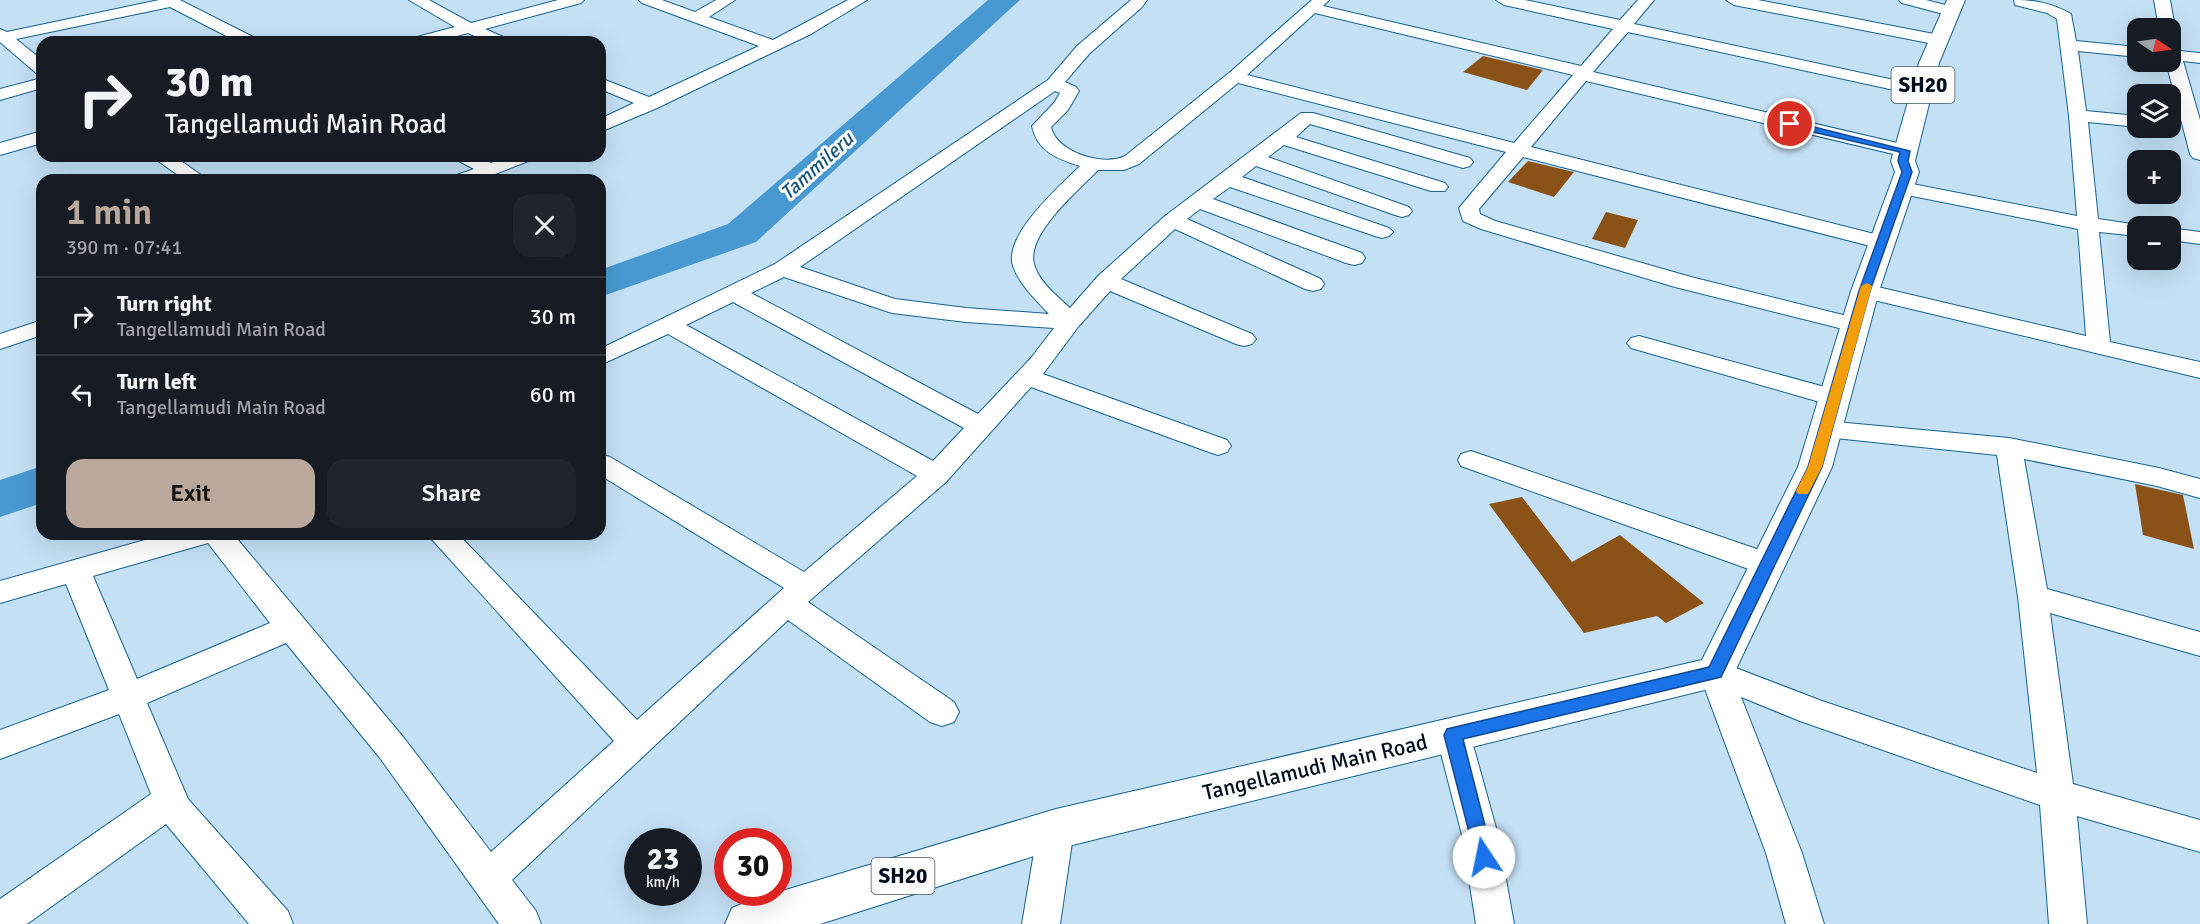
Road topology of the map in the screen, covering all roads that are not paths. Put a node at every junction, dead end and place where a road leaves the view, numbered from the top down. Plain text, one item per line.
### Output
1 (417, 0) edge
2 (576, 0) edge
3 (647, 0) edge
4 (727, 0) edge
5 (859, 0) edge
6 (1139, 0) edge
7 (1504, 0) edge
8 (1646, 0) edge
9 (1734, 0) edge
10 (1907, 0) edge
11 (2162, 0) edge
12 (177, 1) edge
13 (2019, 1) edge
14 (1316, 4) edge
15 (1953, 5) edge
16 (696, 18) junction
17 (2166, 18) edge
18 (1623, 26) junction
19 (469, 28) junction
20 (2, 35) edge
21 (240, 36) edge
22 (438, 36) edge
23 (488, 36) edge
24 (1939, 40) junction
25 (2067, 45) junction
26 (774, 46) junction
27 (2127, 51) edge
28 (2181, 53) edge
29 (2200, 58) edge
30 (36, 64) edge
31 (2178, 72) edge
32 (1583, 74) junction
33 (1235, 77) junction
34 (1054, 84) junction
35 (36, 85) edge
36 (606, 85) edge
37 (1922, 91) junction
38 (0, 95) edge
39 (651, 104) junction
40 (1317, 109) junction
41 (2078, 116) junction
42 (2127, 121) edge
43 (606, 123) edge
44 (2181, 127) edge
45 (2197, 129) edge
46 (1281, 138) junction
47 (36, 139) edge
48 (0, 149) edge
49 (1519, 150) junction
50 (2200, 154) edge
51 (1254, 159) junction
52 (170, 162) edge
53 (475, 162) edge
54 (509, 162) edge
55 (1463, 162) dead end
56 (1093, 164) junction
57 (490, 170) junction
58 (1905, 170) junction
59 (189, 174) edge
60 (479, 174) edge
61 (1227, 179) junction
62 (1437, 187) dead end
63 (1198, 201) junction
64 (1402, 211) dead end
65 (1172, 220) junction
66 (2086, 224) junction
67 (2127, 229) edge
68 (1382, 232) dead end
69 (2181, 235) edge
70 (2200, 238) edge
71 (1882, 243) junction
72 (1354, 258) dead end
73 (783, 269) junction
74 (1106, 281) junction
75 (1313, 284) dead end
76 (733, 293) junction
77 (1860, 308) junction
78 (1070, 322) junction
79 (669, 325) junction
80 (36, 329) edge
81 (1244, 339) dead end
82 (0, 342) edge
83 (1639, 343) dead end
84 (2099, 347) junction
85 (606, 355) edge
86 (2200, 370) edge
87 (1027, 377) junction
88 (1830, 414) junction
89 (982, 427) junction
90 (1218, 446) dead end
91 (2009, 447) junction
92 (1471, 460) dead end
93 (606, 467) edge
94 (936, 475) junction
95 (2200, 489) edge
96 (182, 540) edge
97 (222, 540) edge
98 (447, 540) edge
99 (1767, 564) junction
100 (76, 571) junction
101 (0, 592) edge
102 (796, 595) junction
103 (2033, 597) junction
104 (291, 627) junction
105 (2200, 644) edge
106 (1715, 673) junction
107 (128, 697) junction
108 (942, 712) dead end
109 (1453, 735) junction
110 (636, 742) junction
111 (0, 745) edge
112 (2057, 795) junction
113 (171, 800) junction
114 (1056, 829) junction
115 (2200, 836) edge
116 (488, 878) junction
117 (0, 921) edge
118 (274, 924) edge
119 (522, 924) edge
120 (749, 924) edge
121 (1041, 924) edge
122 (1495, 924) edge
123 (1804, 924) edge
124 (2068, 924) edge

1 - 19 street
2 - 19 street
3 - 16 street
4 - 16 street
5 - 26 street
6 - 34 street
7 - 18 street
8 - 18 street
9 - 24 street
10 - 15 street
11 - 17 street
12 - 20 street
12 - 21 street
13 - 25 street
14 - 32 street
14 - 33 street
15 - 24 main road, SH20
16 - 26 street
18 - 32 street
18 - 37 street
19 - 22 street
19 - 23 street
20 - 30 street
24 - 37 main road, SH20
25 - 27 street
25 - 41 street
26 - 39 street
28 - 29 street
31 - 45 street
32 - 49 street
32 - 58 street
33 - 40 street
33 - 56 street
34 - 56 street
34 - 73 street
35 - 38 street
36 - 39 street
37 - 58 main road, SH20
39 - 43 street
40 - 46 street
40 - 49 street
40 - 55 street
41 - 42 street
41 - 66 street
44 - 45 street
45 - 50 street
46 - 51 street
46 - 62 street
47 - 48 street
49 - 71 street
49 - 77 street
51 - 61 street
51 - 64 street
52 - 59 street
53 - 57 street
54 - 57 street
56 - 78 street
57 - 60 street
58 - 66 street
58 - 71 main road, SH20
61 - 63 street
61 - 68 street
63 - 65 street
63 - 72 street
65 - 74 street
65 - 75 street
66 - 67 street
66 - 84 street
69 - 70 street
71 - 77 main road, SH20
73 - 76 street
73 - 78 street
74 - 78 street
74 - 81 street
76 - 79 street
76 - 89 street
77 - 84 street
77 - 88 main road, SH20
78 - 87 street
79 - 85 street
79 - 94 street
80 - 82 street
83 - 88 street
84 - 86 street
87 - 89 street
87 - 90 street
88 - 91 street
88 - 99 main road, SH20
89 - 94 street
91 - 95 street
91 - 103 street
92 - 99 street
93 - 102 street
94 - 102 street
96 - 100 street
97 - 104 street
98 - 110 street
99 - 106 main road, SH20
100 - 101 street
100 - 107 street
102 - 108 street
102 - 110 street
103 - 105 street
103 - 112 street
104 - 107 street
104 - 116 street
106 - 109 main road, Tangellamudi Main Road / SH20
106 - 112 street
106 - 123 street
107 - 111 street
107 - 113 street
109 - 114 main road, Tangellamudi Main Road / SH20
109 - 122 street
110 - 116 street
112 - 115 street
112 - 124 street
113 - 117 street
113 - 118 street
114 - 120 main road, Tangellamudi Main Road / SH20
114 - 121 street
116 - 119 street

